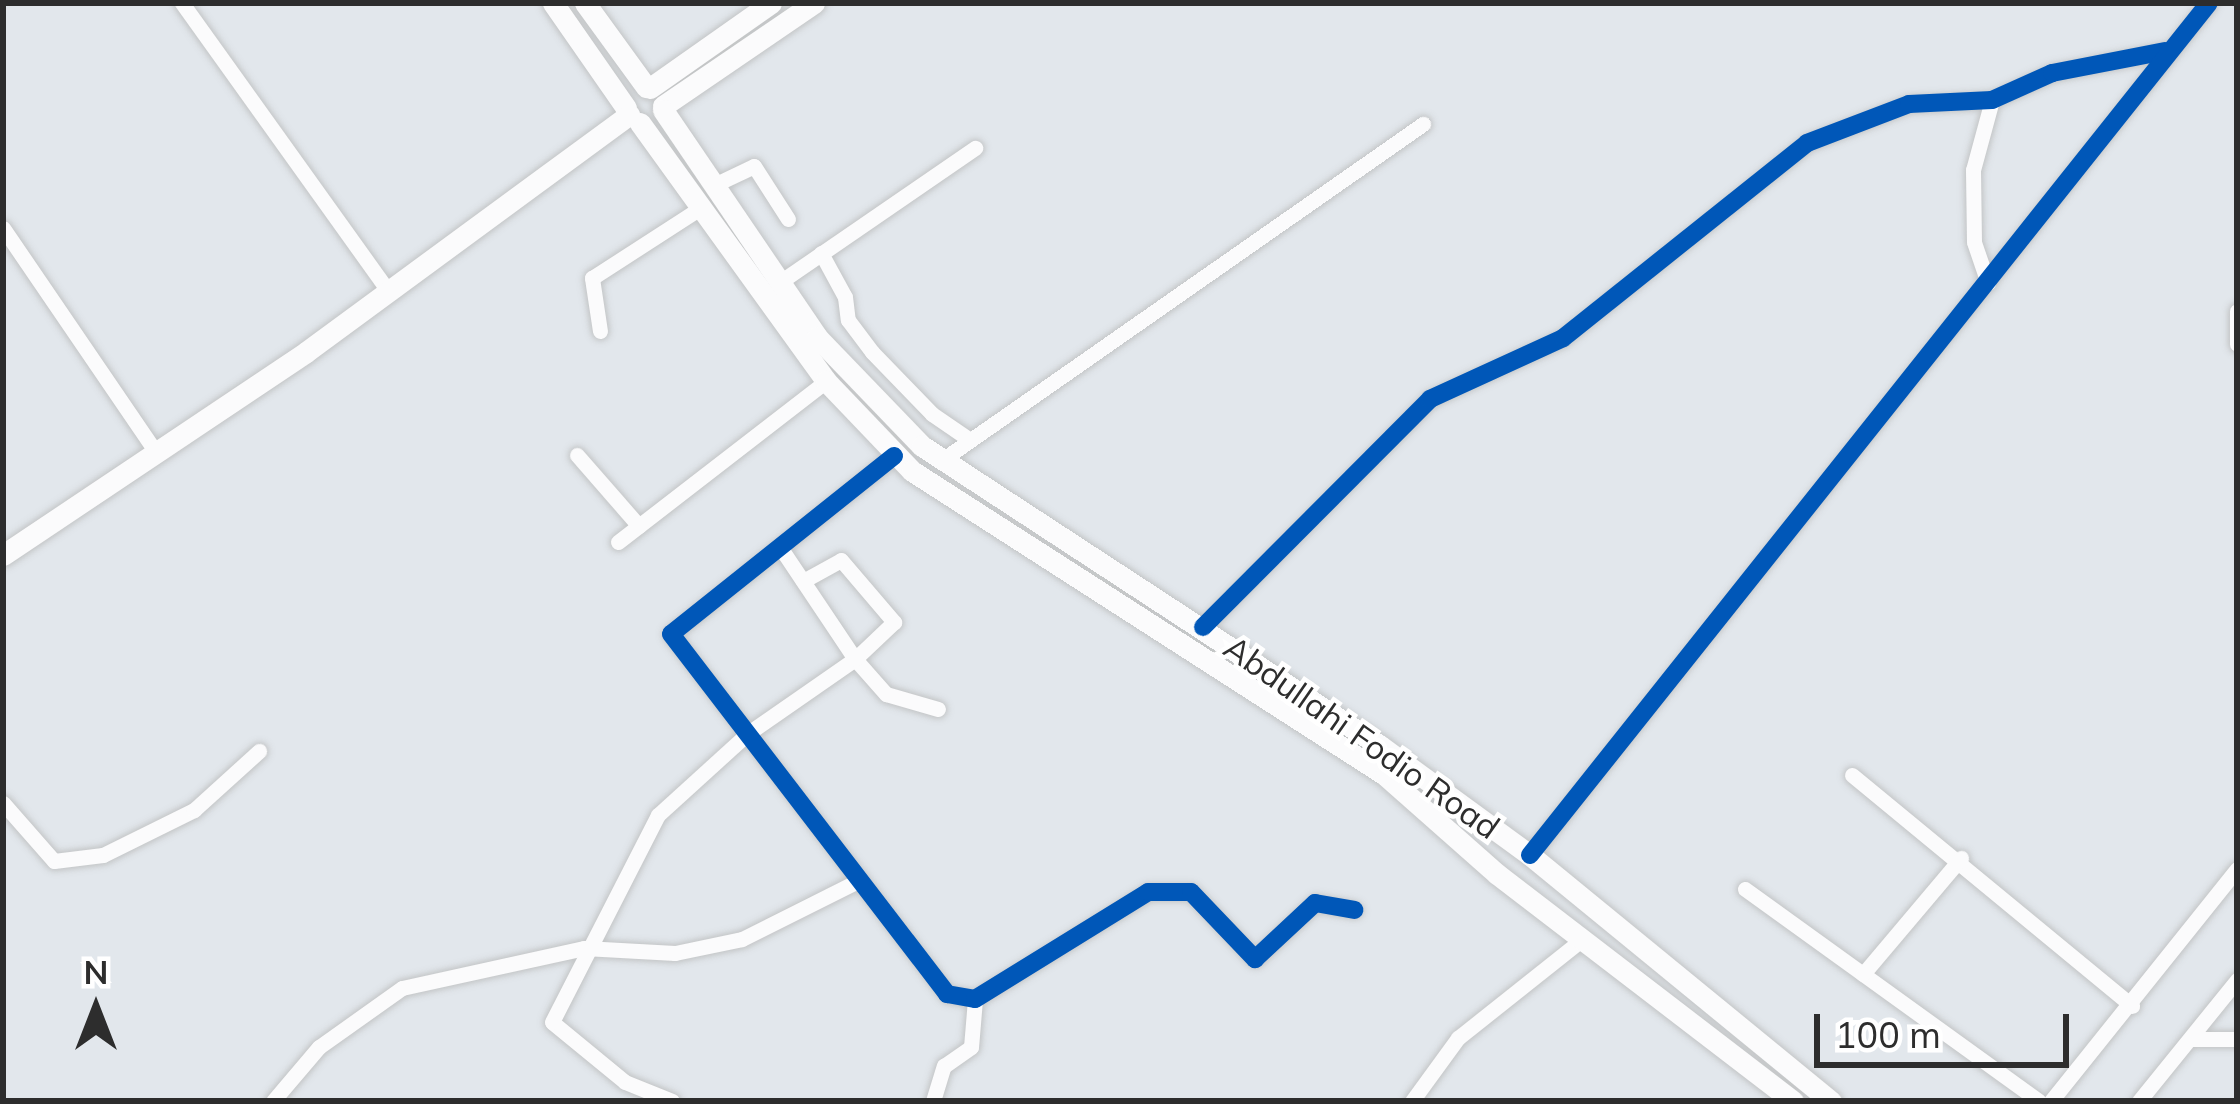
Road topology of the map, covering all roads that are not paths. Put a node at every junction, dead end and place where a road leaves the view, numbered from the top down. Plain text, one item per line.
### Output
1 (182, 3) edge
2 (553, 3) edge
3 (585, 3) edge
4 (771, 3) edge
5 (814, 3) edge
6 (2210, 3) edge
7 (2165, 51) junction
8 (655, 97) junction
9 (1992, 100) junction
10 (632, 115) junction
11 (1423, 124) dead end
12 (975, 148) dead end
13 (714, 185) junction
14 (700, 208) junction
15 (788, 219) dead end
16 (3, 228) edge
17 (821, 254) junction
18 (780, 282) junction
19 (1988, 283) junction
20 (388, 291) junction
21 (2237, 311) edge
22 (600, 331) dead end
23 (2237, 344) edge
24 (826, 381) junction
25 (970, 440) junction
26 (154, 449) junction
27 (578, 455) dead end
28 (894, 456) junction
29 (942, 460) junction
30 (639, 526) junction
31 (618, 542) dead end
32 (782, 550) junction
33 (3, 555) edge
34 (802, 580) junction
35 (1203, 627) junction
36 (854, 659) junction
37 (938, 709) dead end
38 (747, 734) junction
39 (260, 751) dead end
40 (1852, 776) dead end
41 (3, 803) edge
42 (1530, 855) junction
43 (1961, 858) junction
44 (2237, 869) edge
45 (860, 880) junction
46 (1745, 889) dead end
47 (1354, 910) dead end
48 (1581, 940) junction
49 (584, 948) junction
50 (1863, 974) junction
51 (2237, 980) edge
52 (975, 999) junction
53 (2132, 1006) junction
54 (2191, 1039) junction
55 (2237, 1039) edge
56 (273, 1101) edge
57 (672, 1101) edge
58 (933, 1101) edge
59 (1412, 1101) edge
60 (1793, 1101) edge
61 (1832, 1101) edge
62 (2039, 1101) edge
63 (2051, 1101) edge
64 (2139, 1101) edge

1 - 20 street
2 - 10 main road, Abdullahi Fodio Road
3 - 8 main road, Abdullahi Fodio Road
4 - 8 main road
5 - 8 main road
6 - 7 street
7 - 9 street
7 - 19 street
8 - 10 main road
8 - 10 main road
8 - 13 main road, Abdullahi Fodio Road
9 - 19 street
9 - 35 street
10 - 14 main road, Abdullahi Fodio Road
10 - 20 main road
11 - 25 street
12 - 17 street
13 - 15 street
13 - 18 main road, Abdullahi Fodio Road
14 - 22 street
14 - 24 main road, Abdullahi Fodio Road
16 - 26 street
17 - 18 street
17 - 25 street
18 - 29 main road, Abdullahi Fodio Road
19 - 42 street
20 - 26 main road
21 - 23 street
24 - 28 main road, Abdullahi Fodio Road
24 - 30 street
25 - 29 street
26 - 33 main road
27 - 30 street
28 - 32 street
28 - 48 main road, Abdullahi Fodio Road
29 - 35 main road, Abdullahi Fodio Road
30 - 31 street
32 - 34 street
32 - 38 street
34 - 36 street
34 - 36 street
35 - 42 main road, Abdullahi Fodio Road
36 - 37 street
36 - 38 street
38 - 45 street
38 - 49 street
39 - 41 street
40 - 43 street
42 - 61 main road, Abdullahi Fodio Road
43 - 50 street
43 - 53 street
44 - 53 street
45 - 49 street
45 - 52 street
46 - 50 street
47 - 52 street
48 - 59 street
48 - 60 main road, Abdullahi Fodio Road
49 - 56 street
49 - 57 street
50 - 62 street
51 - 54 street
52 - 58 street
53 - 63 street
54 - 55 street
54 - 64 street

